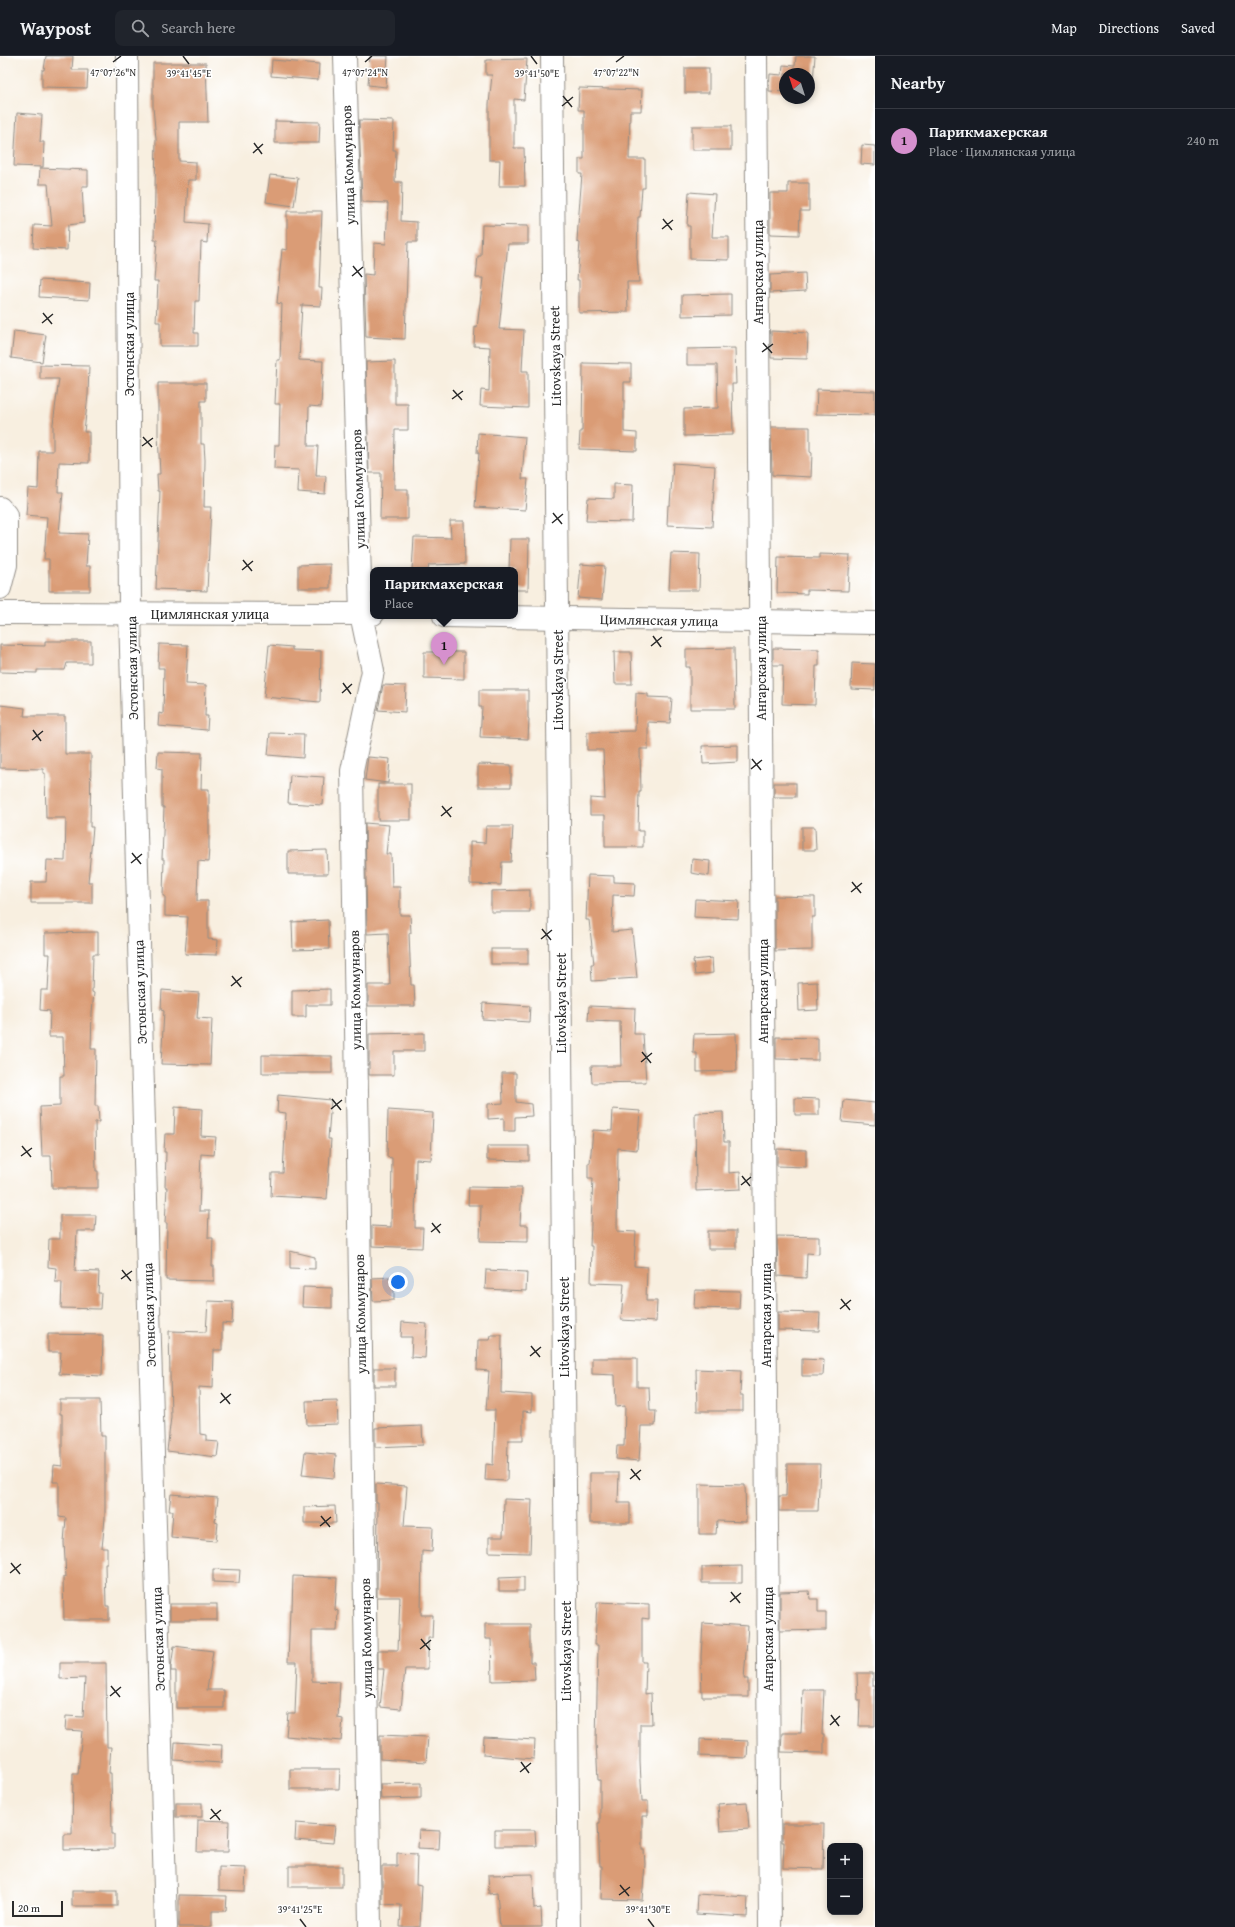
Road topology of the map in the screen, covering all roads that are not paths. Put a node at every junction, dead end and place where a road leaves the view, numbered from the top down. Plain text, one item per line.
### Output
1 (127, 56) edge
2 (345, 56) edge
3 (552, 56) edge
4 (756, 56) edge
5 (0, 508) edge
6 (0, 588) edge
7 (0, 613) edge
8 (130, 614) junction
9 (367, 614) edge
10 (518, 618) edge
11 (558, 619) junction
12 (761, 622) junction
13 (875, 623) edge
14 (166, 1927) edge
15 (370, 1927) edge
16 (569, 1927) edge
17 (770, 1927) edge

1 - 8 street, Эстонская улица
2 - 9 street, улица Коммунаров
3 - 11 street, Litovskaya Street
4 - 12 street, Ангарская улица
5 - 6 street
7 - 8 street, Цимлянская улица
8 - 9 street, Цимлянская улица
8 - 14 street, Эстонская улица
9 - 15 street, улица Коммунаров
10 - 11 street, Цимлянская улица
11 - 12 street, Цимлянская улица
11 - 16 street, Litovskaya Street
12 - 13 street, Цимлянская улица
12 - 17 street, Ангарская улица

